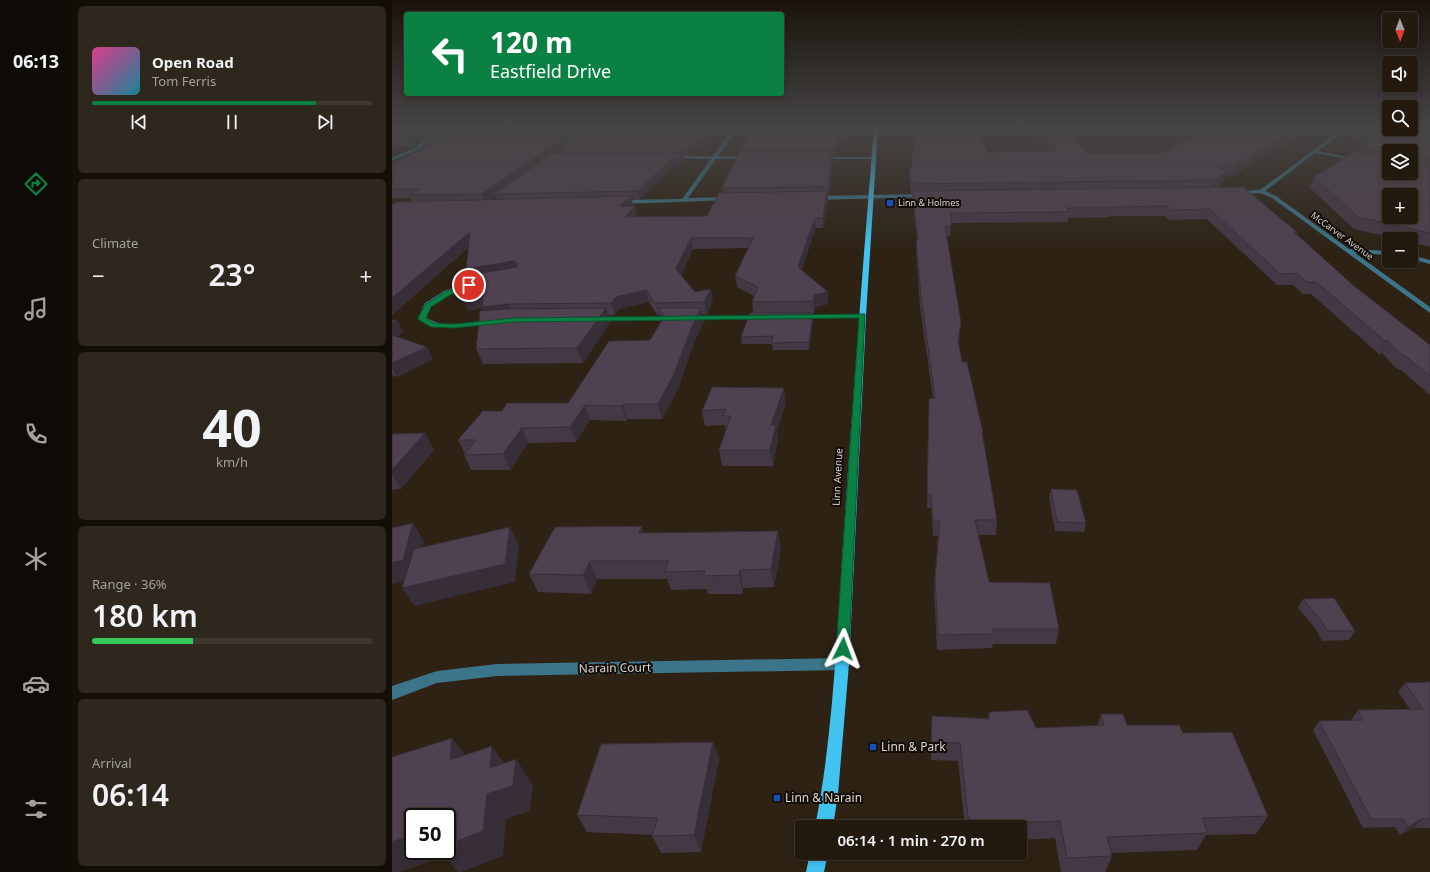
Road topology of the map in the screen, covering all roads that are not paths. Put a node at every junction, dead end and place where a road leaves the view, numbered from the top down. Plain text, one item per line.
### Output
1 (707, 169) edge
2 (873, 169) edge
3 (1291, 169) edge
4 (1261, 191) junction
5 (1228, 193) edge
6 (934, 196) edge
7 (870, 197) junction
8 (805, 198) edge
9 (737, 199) edge
10 (684, 200) junction
11 (614, 202) edge
12 (1348, 251) junction
13 (1382, 252) edge
14 (1418, 259) edge
15 (1430, 262) edge
16 (482, 282) edge
17 (1430, 311) edge
18 (791, 316) edge
19 (862, 316) junction
20 (767, 317) edge
21 (585, 319) edge
22 (499, 322) edge
23 (454, 326) junction
24 (446, 334) dead end
25 (842, 664) junction
26 (392, 693) edge
27 (825, 820) edge
28 (818, 860) edge
29 (815, 872) edge

1 - 10 street
2 - 7 main road, Linn Avenue
3 - 4 street
4 - 5 street
4 - 12 street, McCarver Avenue
6 - 7 street
7 - 8 street
7 - 19 main road, Linn Avenue
9 - 10 street
10 - 11 street
12 - 13 street
12 - 17 street, McCarver Avenue
14 - 15 street
16 - 23 street
18 - 19 street
19 - 25 main road, Linn Avenue
20 - 21 street
22 - 23 street
23 - 24 street
25 - 26 street, Narain Court
25 - 27 main road, Linn Avenue
28 - 29 main road

